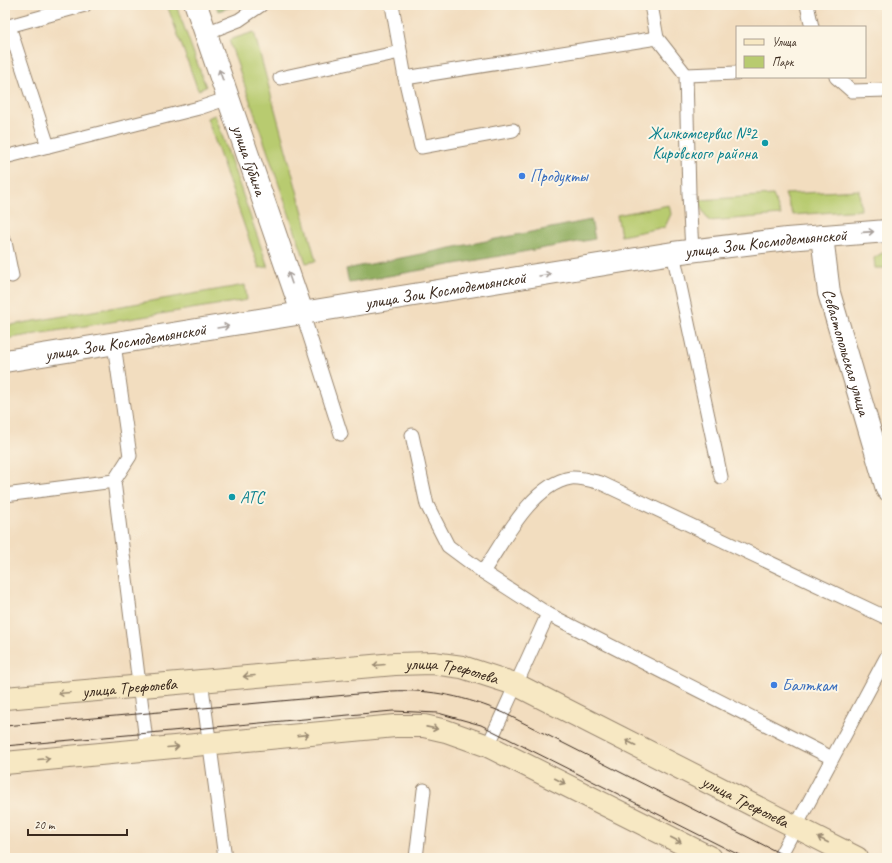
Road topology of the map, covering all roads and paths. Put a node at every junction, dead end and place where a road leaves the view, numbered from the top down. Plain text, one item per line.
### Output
1 (85, 5) edge
2 (196, 5) edge
3 (261, 5) edge
4 (392, 5) edge
5 (651, 5) edge
6 (808, 5) edge
7 (7, 26) edge
8 (812, 26) edge
9 (206, 32) junction
10 (657, 38) junction
11 (400, 52) junction
12 (736, 73) edge
13 (686, 74) junction
14 (280, 78) dead end
15 (405, 78) junction
16 (837, 78) edge
17 (887, 90) edge
18 (229, 98) junction
19 (513, 130) dead end
20 (48, 146) junction
21 (5, 156) edge
22 (887, 231) edge
23 (822, 236) junction
24 (5, 242) edge
25 (682, 252) junction
26 (12, 276) dead end
27 (303, 315) junction
28 (114, 344) junction
29 (5, 362) edge
30 (341, 434) dead end
31 (412, 435) dead end
32 (721, 477) dead end
33 (114, 481) junction
34 (887, 489) edge
35 (5, 495) edge
36 (483, 572) junction
37 (548, 614) junction
38 (887, 618) edge
39 (887, 656) edge
40 (201, 680) junction
41 (515, 684) junction
42 (139, 686) junction
43 (5, 698) edge
44 (210, 744) junction
45 (488, 746) junction
46 (147, 749) junction
47 (832, 758) junction
48 (5, 763) edge
49 (424, 790) dead end
50 (795, 827) junction
51 (225, 858) edge
52 (416, 858) edge
53 (711, 858) edge
54 (779, 858) edge
55 (857, 858) edge

1 - 7 lane
2 - 9 street, улица Губина
3 - 9 lane
4 - 11 lane
5 - 10 lane
6 - 8 lane
7 - 20 lane
18 -> 9 street, улица Губина
10 - 13 lane
10 - 15 lane
11 - 14 lane
11 - 15 lane
12 - 13 lane
13 - 25 lane
15 - 19 lane
16 - 17 lane
18 - 20 lane
27 -> 18 street, улица Губина
20 - 21 lane
23 -> 22 street, улица Зои Космодемьянской
23 - 25 street, улица Зои Космодемьянской
23 - 34 street, Севастопольская улица
24 - 26 lane
27 -> 25 street, улица Зои Космодемьянской
25 - 32 lane
28 -> 27 street, улица Зои Космодемьянской
27 - 30 lane
28 - 29 street, улица Зои Космодемьянской
28 - 33 lane
31 - 36 lane
33 - 35 lane
33 - 42 lane
36 - 37 lane
36 - 38 lane
37 - 41 lane
37 - 47 lane
39 - 47 lane
41 -> 40 street, улица Трефолева
40 - 42 street, улица Трефолева
40 - 44 lane
41 - 45 lane
50 -> 41 street, улица Трефолева
42 -> 43 street, улица Трефолева
42 - 46 lane
44 -> 45 street
46 -> 44 street
44 - 51 lane
45 -> 53 street
48 -> 46 street
47 - 50 lane
49 - 52 lane
50 - 54 lane
55 -> 50 street, улица Трефолева

